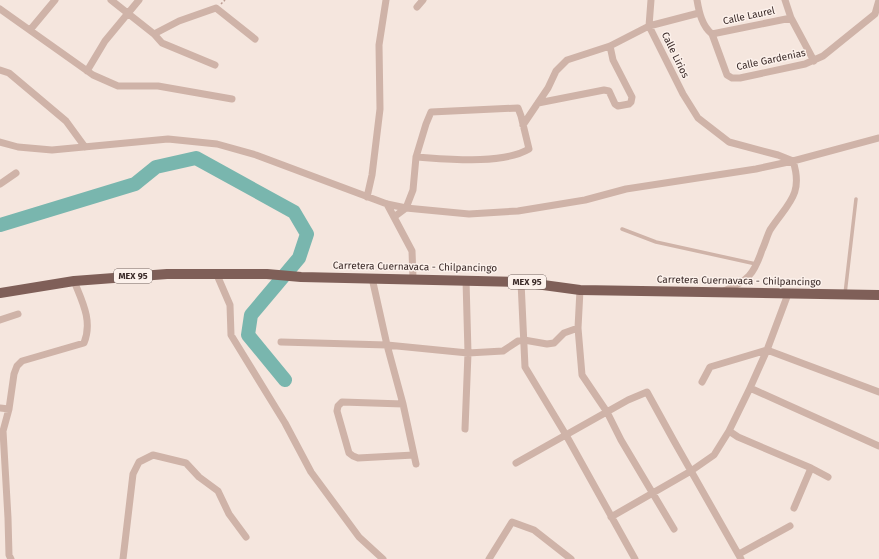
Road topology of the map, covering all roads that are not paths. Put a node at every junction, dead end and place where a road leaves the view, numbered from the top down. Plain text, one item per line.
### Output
1 (55, 0) edge
2 (111, 0) edge
3 (139, 0) edge
4 (386, 0) edge
5 (423, 0) edge
6 (651, 0) edge
7 (697, 0) edge
8 (785, 0) edge
9 (879, 0) edge
10 (417, 8) dead end
11 (0, 9) edge
12 (699, 13) junction
13 (128, 14) junction
14 (791, 18) junction
15 (649, 26) junction
16 (30, 30) junction
17 (154, 34) junction
18 (712, 34) junction
19 (255, 39) dead end
20 (610, 46) junction
21 (814, 61) junction
22 (215, 66) dead end
23 (0, 70) edge
24 (87, 71) junction
25 (232, 99) dead end
26 (538, 103) junction
27 (523, 126) junction
28 (879, 138) edge
29 (0, 142) edge
30 (85, 147) junction
31 (416, 157) junction
32 (793, 161) junction
33 (16, 173) dead end
34 (0, 184) edge
35 (367, 197) junction
36 (856, 199) dead end
37 (387, 204) junction
38 (406, 208) junction
39 (394, 217) junction
40 (622, 229) dead end
41 (757, 265) junction
42 (216, 275) junction
43 (372, 278) junction
44 (413, 278) junction
45 (466, 280) junction
46 (74, 281) junction
47 (521, 282) junction
48 (580, 290) junction
49 (721, 292) junction
50 (0, 293) edge
51 (783, 293) junction
52 (845, 295) junction
53 (879, 295) edge
54 (18, 314) dead end
55 (0, 320) edge
56 (578, 328) junction
57 (524, 340) junction
58 (281, 342) dead end
59 (386, 345) junction
60 (767, 350) junction
61 (468, 353) junction
62 (702, 382) dead end
63 (750, 388) junction
64 (879, 392) edge
65 (403, 404) junction
66 (0, 408) edge
67 (9, 408) junction
68 (607, 412) junction
69 (465, 429) dead end
70 (729, 431) junction
71 (566, 435) junction
72 (879, 446) edge
73 (414, 455) junction
74 (516, 463) dead end
75 (416, 464) dead end
76 (811, 468) junction
77 (691, 471) junction
78 (828, 477) dead end
79 (652, 494) junction
80 (794, 508) dead end
81 (611, 517) junction
82 (790, 526) dead end
83 (674, 529) dead end
84 (246, 537) dead end
85 (740, 557) edge
86 (11, 559) edge
87 (123, 559) edge
88 (383, 559) edge
89 (489, 559) edge
90 (571, 559) edge
91 (635, 559) edge

1 - 16 street
2 - 13 street
3 - 13 street
4 - 35 street
5 - 10 street
6 - 15 street, Calle Lirios
7 - 12 street
8 - 14 street
9 - 21 street, Calle Gardenias
11 - 16 street
12 - 15 street
12 - 18 street
13 - 17 street
13 - 24 street
14 - 18 street, Calle Laurel
14 - 21 street
15 - 20 street
15 - 32 street, Calle Lirios
16 - 24 street
17 - 19 street
17 - 22 street
18 - 21 street, Calle Gardenias
20 - 26 street
20 - 26 street
23 - 30 street
24 - 25 street
26 - 27 street
27 - 31 street
27 - 31 street
28 - 32 street
29 - 30 street
30 - 35 street
31 - 38 street
32 - 38 street
32 - 41 street
33 - 34 street
35 - 37 street
36 - 52 lane
37 - 38 street
37 - 39 street
38 - 39 street
39 - 44 street
40 - 41 lane
41 - 49 street
42 - 43 main road, Carretera Cuernavaca - Chilpancingo / MEX 95
42 - 46 main road, Carretera Cuernavaca - Chilpancingo / MEX 95
42 - 88 street
43 - 44 main road, Carretera Cuernavaca - Chilpancingo / MEX 95
43 - 59 street
44 - 45 main road, Carretera Cuernavaca - Chilpancingo / MEX 95
45 - 47 main road, Carretera Cuernavaca - Chilpancingo / MEX 95
45 - 61 street
46 - 50 main road, Carretera Cuernavaca - Chilpancingo / MEX 95
46 - 67 street
47 - 48 main road, Carretera Cuernavaca - Chilpancingo / MEX 95
47 - 57 street
48 - 49 main road, Carretera Cuernavaca - Chilpancingo / MEX 95
48 - 56 street
49 - 51 main road, Carretera Cuernavaca - Chilpancingo / MEX 95
51 - 52 main road, Carretera Cuernavaca - Chilpancingo / MEX 95
51 - 60 street
52 - 53 main road, Carretera Cuernavaca - Chilpancingo / MEX 95
54 - 55 street
56 - 57 street
56 - 68 street
57 - 61 street
57 - 71 street
58 - 59 street
59 - 61 street
59 - 65 street
60 - 62 street
60 - 63 street
60 - 64 street
61 - 69 street
63 - 70 street
63 - 72 street
65 - 73 street
65 - 73 street
66 - 67 street
67 - 86 street
68 - 71 street
68 - 77 street
68 - 79 street
70 - 76 street
70 - 77 street
71 - 74 street
71 - 81 street
73 - 75 street
76 - 78 street
76 - 80 street
77 - 79 street
77 - 85 street
79 - 81 street
79 - 83 street
81 - 91 street
82 - 85 street
84 - 87 street
89 - 90 street

